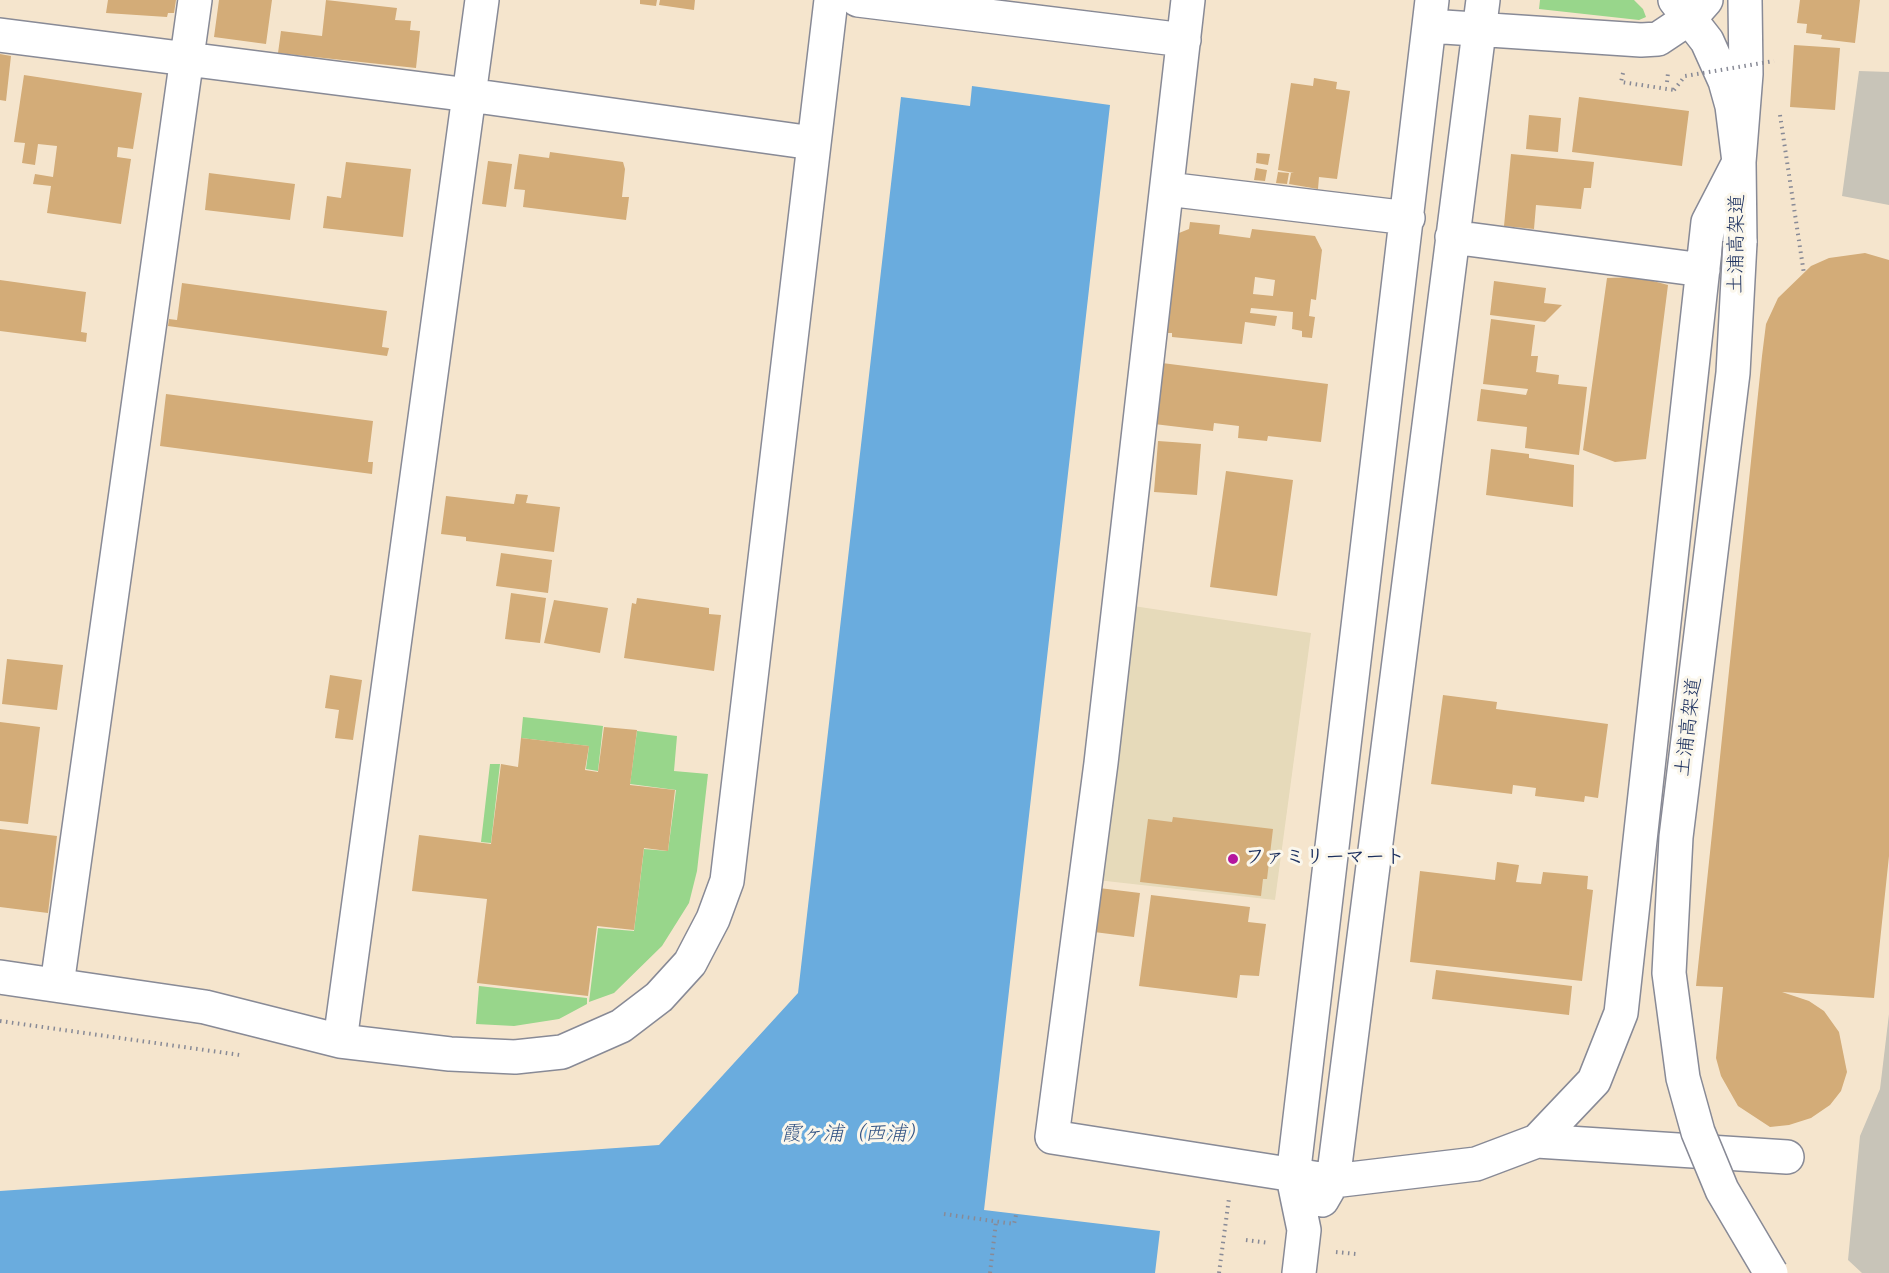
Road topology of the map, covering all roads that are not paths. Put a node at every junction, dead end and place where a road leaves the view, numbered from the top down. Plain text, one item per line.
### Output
1 (195, 0) edge
2 (482, 0) edge
3 (831, 0) edge
4 (858, 0) edge
5 (1188, 0) edge
6 (1745, 0) edge
7 (1691, 6) edge
8 (1430, 13) edge
9 (1481, 15) edge
10 (0, 35) edge
11 (1184, 40) junction
12 (188, 60) junction
13 (469, 95) junction
14 (813, 143) junction
15 (1739, 162) junction
16 (1167, 189) junction
17 (1408, 218) junction
18 (1452, 237) junction
19 (1703, 270) junction
20 (0, 977) edge
21 (57, 985) junction
22 (340, 1041) junction
23 (1537, 1141) junction
24 (1787, 1157) dead end
25 (1293, 1177) junction
26 (1333, 1181) junction
27 (1304, 1230) junction
28 (1299, 1273) edge
29 (1771, 1273) edge

1 - 12 street
2 - 13 street
3 - 14 street
4 - 11 street
5 - 11 street
6 - 15 street
7 - 9 street
7 - 15 street
8 - 9 street
8 - 17 street
9 - 18 street
10 - 12 street
11 - 16 street
12 - 13 street
12 - 21 street
13 - 14 street
13 - 22 street
14 - 22 street
15 - 19 street
15 - 29 street, 土浦高架道, bridge
16 - 17 street
16 - 25 street
17 - 25 street
18 - 19 street
18 - 26 street
19 - 23 street
20 - 21 street
21 - 22 street
23 - 24 street
23 - 26 street
25 - 26 street
25 - 27 street
26 - 27 street
27 - 28 street

